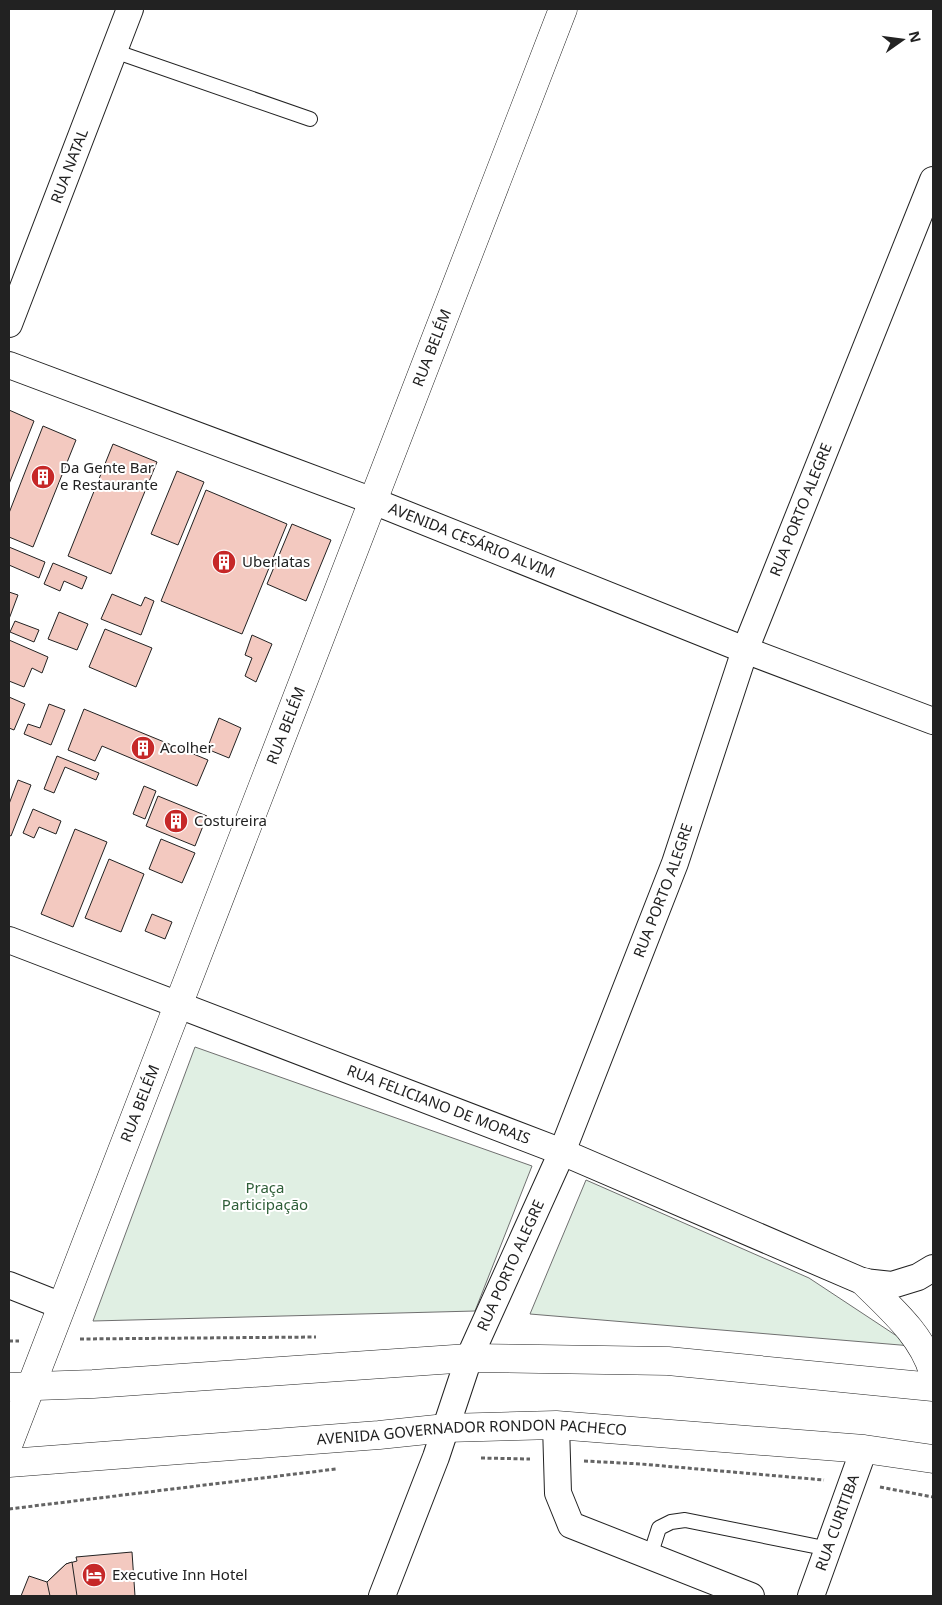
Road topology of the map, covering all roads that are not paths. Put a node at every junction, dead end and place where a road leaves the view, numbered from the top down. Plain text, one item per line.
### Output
1 (130, 9) edge
2 (563, 9) edge
3 (114, 51) junction
4 (310, 119) dead end
5 (933, 180) edge
6 (9, 324) edge
7 (9, 365) edge
8 (373, 501) junction
9 (745, 650) junction
10 (933, 721) edge
11 (9, 940) edge
12 (178, 1005) junction
13 (562, 1152) junction
14 (933, 1268) edge
15 (864, 1282) junction
16 (9, 1285) edge
17 (62, 1306) junction
18 (469, 1358) junction
19 (933, 1372) edge
20 (20, 1386) edge
21 (933, 1387) edge
22 (556, 1425) junction
23 (446, 1428) junction
24 (9, 1443) edge
25 (864, 1449) junction
26 (933, 1459) edge
27 (9, 1462) edge
28 (829, 1549) junction
29 (650, 1556) junction
30 (382, 1596) edge
31 (751, 1596) edge
32 (811, 1596) edge

1 - 3 street, RUA NATAL
2 - 8 main road, RUA BELÉM
3 - 4 lane
3 - 6 street, RUA NATAL
5 - 9 street, RUA PORTO ALEGRE
7 - 8 street, AVENIDA CESÁRIO ALVIM
8 - 9 street, AVENIDA CESÁRIO ALVIM
8 - 12 main road, RUA BELÉM
9 - 10 street, AVENIDA CESÁRIO ALVIM
9 - 13 street, RUA PORTO ALEGRE
11 - 12 street, RUA FELICIANO DE MORAIS
12 - 13 street, RUA FELICIANO DE MORAIS
12 - 17 main road, RUA BELÉM
13 - 15 street, RUA FELICIANO DE MORAIS
13 - 18 street, RUA PORTO ALEGRE
14 - 15 street
15 - 19 main road
16 - 17 street
17 - 20 main road, RUA BELÉM
18 - 20 main road
18 - 21 main road
18 - 23 street, RUA PORTO ALEGRE
20 - 24 main road, RUA BELÉM
22 - 23 main road, AVENIDA GOVERNADOR RONDON PACHECO
22 - 25 main road, AVENIDA GOVERNADOR RONDON PACHECO
22 - 29 street
23 - 27 main road, AVENIDA GOVERNADOR RONDON PACHECO
23 - 30 street, RUA PORTO ALEGRE
25 - 26 main road, AVENIDA GOVERNADOR RONDON PACHECO
25 - 28 street, RUA CURITIBA
28 - 29 lane
28 - 32 street, RUA CURITIBA
29 - 31 street

